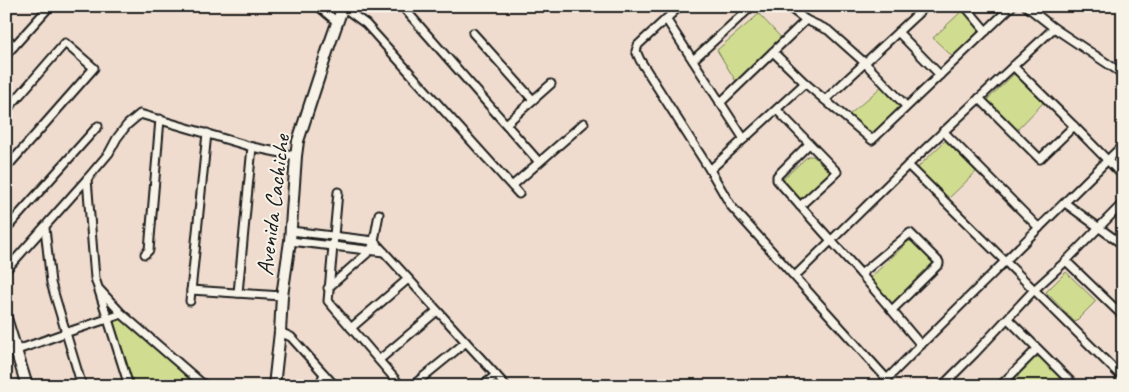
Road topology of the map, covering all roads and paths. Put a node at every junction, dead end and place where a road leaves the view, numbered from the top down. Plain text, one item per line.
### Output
1 (50, 6) edge
2 (318, 6) edge
3 (402, 6) edge
4 (680, 6) edge
5 (752, 6) edge
6 (789, 6) edge
7 (926, 6) edge
8 (965, 6) edge
9 (1012, 6) edge
10 (1026, 6) edge
11 (343, 7) edge
12 (666, 19) junction
13 (806, 20) junction
14 (337, 22) junction
15 (1054, 28) junction
16 (986, 31) junction
17 (898, 32) junction
18 (473, 33) dead end
19 (6, 37) edge
20 (14, 46) junction
21 (773, 52) junction
22 (6, 56) edge
23 (693, 60) junction
24 (865, 63) junction
25 (1012, 66) junction
26 (1123, 74) edge
27 (940, 75) junction
28 (805, 83) junction
29 (551, 84) dead end
30 (979, 98) junction
31 (533, 100) junction
32 (825, 100) junction
33 (720, 103) junction
34 (906, 106) junction
35 (777, 110) junction
36 (6, 111) edge
37 (160, 119) junction
38 (584, 123) dead end
39 (506, 124) junction
40 (98, 126) dead end
41 (1074, 126) junction
42 (944, 132) junction
43 (207, 133) junction
44 (744, 139) junction
45 (809, 144) junction
46 (1123, 145) edge
47 (252, 147) junction
48 (296, 156) junction
49 (1108, 160) junction
50 (539, 162) junction
51 (908, 165) junction
52 (6, 168) edge
53 (710, 170) junction
54 (1123, 176) edge
55 (87, 180) junction
56 (512, 186) junction
57 (338, 192) dead end
58 (519, 194) dead end
59 (1065, 203) junction
60 (1123, 203) edge
61 (800, 206) junction
62 (379, 214) dead end
63 (1099, 227) junction
64 (45, 228) junction
65 (1039, 228) junction
66 (6, 229) edge
67 (290, 236) junction
68 (334, 236) junction
69 (374, 241) junction
70 (830, 241) junction
71 (1123, 245) edge
72 (333, 246) junction
73 (372, 250) junction
74 (384, 252) junction
75 (145, 254) dead end
76 (1066, 261) junction
77 (1005, 262) junction
78 (6, 270) edge
79 (861, 274) junction
80 (795, 276) junction
81 (408, 279) junction
82 (97, 287) junction
83 (328, 288) junction
84 (191, 290) junction
85 (1034, 290) junction
86 (238, 293) junction
87 (282, 296) junction
88 (190, 301) dead end
89 (892, 310) junction
90 (437, 311) junction
91 (1121, 311) edge
92 (122, 314) junction
93 (6, 318) edge
94 (108, 318) junction
95 (1008, 319) junction
96 (351, 328) junction
97 (280, 332) junction
98 (65, 333) junction
99 (466, 342) junction
100 (922, 345) junction
101 (1037, 349) junction
102 (11, 353) edge
103 (379, 360) junction
104 (324, 374) junction
105 (496, 375) junction
106 (1123, 378) edge
107 (1068, 379) junction
108 (888, 383) edge
109 (27, 386) edge
110 (82, 386) edge
111 (129, 386) edge
112 (205, 386) edge
113 (274, 386) edge
114 (319, 386) edge
115 (335, 386) edge
116 (401, 386) edge
117 (412, 386) edge
118 (482, 386) edge
119 (506, 386) edge
120 (942, 386) edge
121 (1000, 386) edge
122 (1061, 386) edge
123 (1075, 386) edge

1 - 20 street
2 - 14 street
3 - 39 street
4 - 12 street
5 - 23 street
6 - 13 street
7 - 17 street
8 - 16 street
9 - 16 street
10 - 15 street
11 - 14 street, Avenida Cachiche
11 - 56 street
12 - 23 street
12 - 53 street
13 - 21 street
13 - 24 street
14 - 48 street, Avenida Cachiche
15 - 25 street
15 - 26 street
16 - 27 street
17 - 24 street
17 - 27 street
18 - 31 street
19 - 20 street
20 - 22 street
21 - 28 street
21 - 33 street
23 - 33 street
24 - 32 street
24 - 34 street
25 - 30 street
25 - 41 street
27 - 34 street
28 - 32 street
28 - 35 street
29 - 31 street
30 - 41 street
30 - 42 street
31 - 39 street
32 - 34 street
33 - 44 street
35 - 44 street
35 - 45 street
36 - 52 street
37 - 43 street
37 - 55 street
37 - 75 street
38 - 50 street
39 - 50 street
40 - 66 street
41 - 49 street
42 - 51 street
42 - 65 street
43 - 47 street
43 - 84 street
44 - 53 street
45 - 61 street
45 - 61 street
46 - 49 street
47 - 48 street
47 - 86 street
48 - 67 street, Avenida Cachiche
49 - 54 street
49 - 59 street
50 - 56 street
51 - 70 street
51 - 77 street
53 - 80 street
55 - 64 street
55 - 82 street
56 - 58 street
57 - 68 street
59 - 63 street
59 - 65 street
60 - 63 street
61 - 70 street
62 - 69 street
63 - 71 street
63 - 76 street
64 - 78 street
64 - 98 street
65 - 77 street
67 - 68 street
67 - 72 street
67 - 87 street, Avenida Cachiche
68 - 69 street
68 - 72 street
69 - 73 street
69 - 74 street
70 - 79 street
70 - 80 street
72 - 73 street
72 - 83 street
73 - 74 street
73 - 83 street
74 - 81 street
76 - 85 street
76 - 91 street
77 - 85 street
77 - 100 street
79 - 89 street
79 - 89 street
80 - 108 street
81 - 90 street
81 - 96 street
82 - 92 street
82 - 94 street
83 - 96 street
84 - 86 street
84 - 88 street
85 - 95 street
85 - 106 street
86 - 87 street
87 - 97 street, Avenida Cachiche
89 - 100 street
90 - 99 street
90 - 103 street
92 - 94 street
92 - 112 street
93 - 102 street
94 - 98 street
94 - 111 street
95 - 101 street
95 - 120 street
96 - 103 street
97 - 104 street
97 - 113 street, Avenida Cachiche
98 - 102 street
98 - 110 street
99 - 105 street
99 - 117 street
100 - 108 street
101 - 107 street
101 - 121 street
102 - 109 street
103 - 116 street
104 - 114 street
104 - 115 street
105 - 118 street
105 - 119 street
107 - 122 street
107 - 123 street

